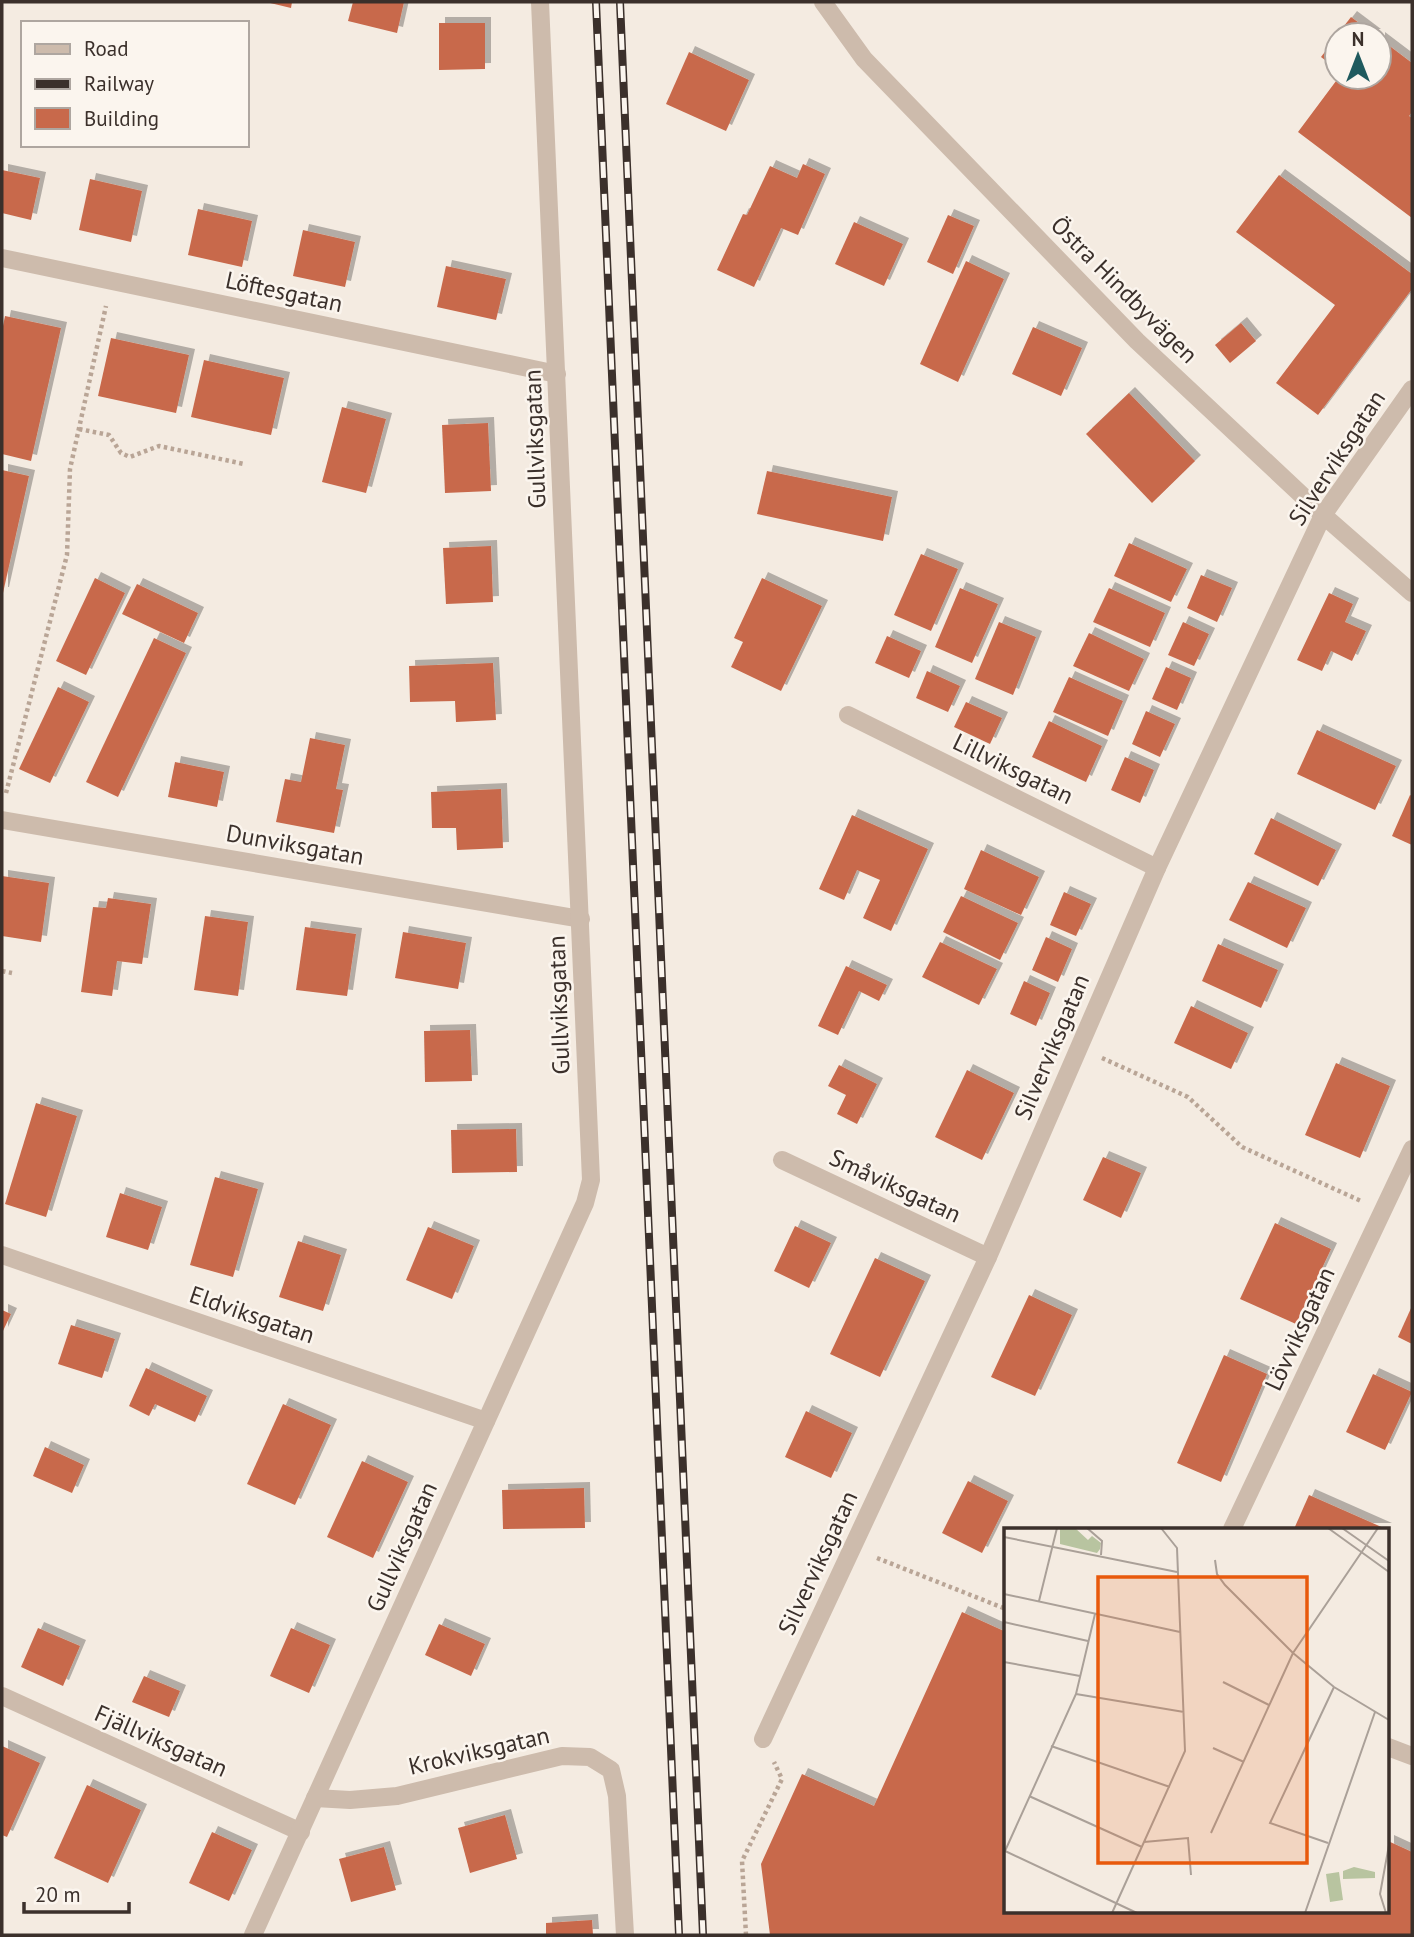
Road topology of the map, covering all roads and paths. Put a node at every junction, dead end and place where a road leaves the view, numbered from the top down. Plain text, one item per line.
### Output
1 (540, 2) edge
2 (823, 2) edge
3 (2, 258) edge
4 (112, 281) junction
5 (557, 374) junction
6 (1412, 389) edge
7 (79, 429) junction
8 (244, 464) dead end
9 (1323, 515) junction
10 (1412, 593) edge
11 (848, 715) dead end
12 (5, 798) dead end
13 (2, 820) edge
14 (1157, 868) junction
15 (580, 919) junction
16 (2, 971) edge
17 (12, 973) dead end
18 (1078, 1048) junction
19 (1412, 1149) edge
20 (782, 1160) dead end
21 (1383, 1211) junction
22 (2, 1255) edge
23 (988, 1257) junction
24 (486, 1421) junction
25 (1233, 1528) edge
26 (852, 1548) junction
27 (1004, 1608) edge
28 (2, 1696) edge
29 (763, 1739) joint
30 (1390, 1748) edge
31 (1412, 1756) edge
32 (316, 1798) junction
33 (301, 1832) junction
34 (253, 1935) edge
35 (625, 1935) edge
36 (746, 1935) edge

1 - 5 street, Gullviksgatan
2 - 9 street, Östra Hindbyvägen
3 - 4 street, Löftesgatan
4 - 5 street, Löftesgatan
4 - 7 path
5 - 15 street, Gullviksgatan
6 - 9 street, Silverviksgatan
7 - 8 path
7 - 12 path
9 - 10 street, Östra Hindbyvägen
9 - 14 street, Silverviksgatan
11 - 14 street, Lillviksgatan
13 - 15 street, Dunviksgatan
14 - 18 street, Silverviksgatan
15 - 24 street, Gullviksgatan
16 - 17 path
18 - 21 path
18 - 23 street, Silverviksgatan
19 - 21 street, Lövviksgatan
20 - 23 street, Småviksgatan
21 - 25 street, Lövviksgatan
22 - 24 street, Eldviksgatan
23 - 26 street, Silverviksgatan
24 - 32 street, Gullviksgatan
26 - 27 path
26 - 29 street, Silverviksgatan
28 - 33 street, Fjällviksgatan
29 - 36 path
30 - 31 street
32 - 33 street, Gullviksgatan
32 - 35 street, Krokviksgatan
33 - 34 street, Gullviksgatan

